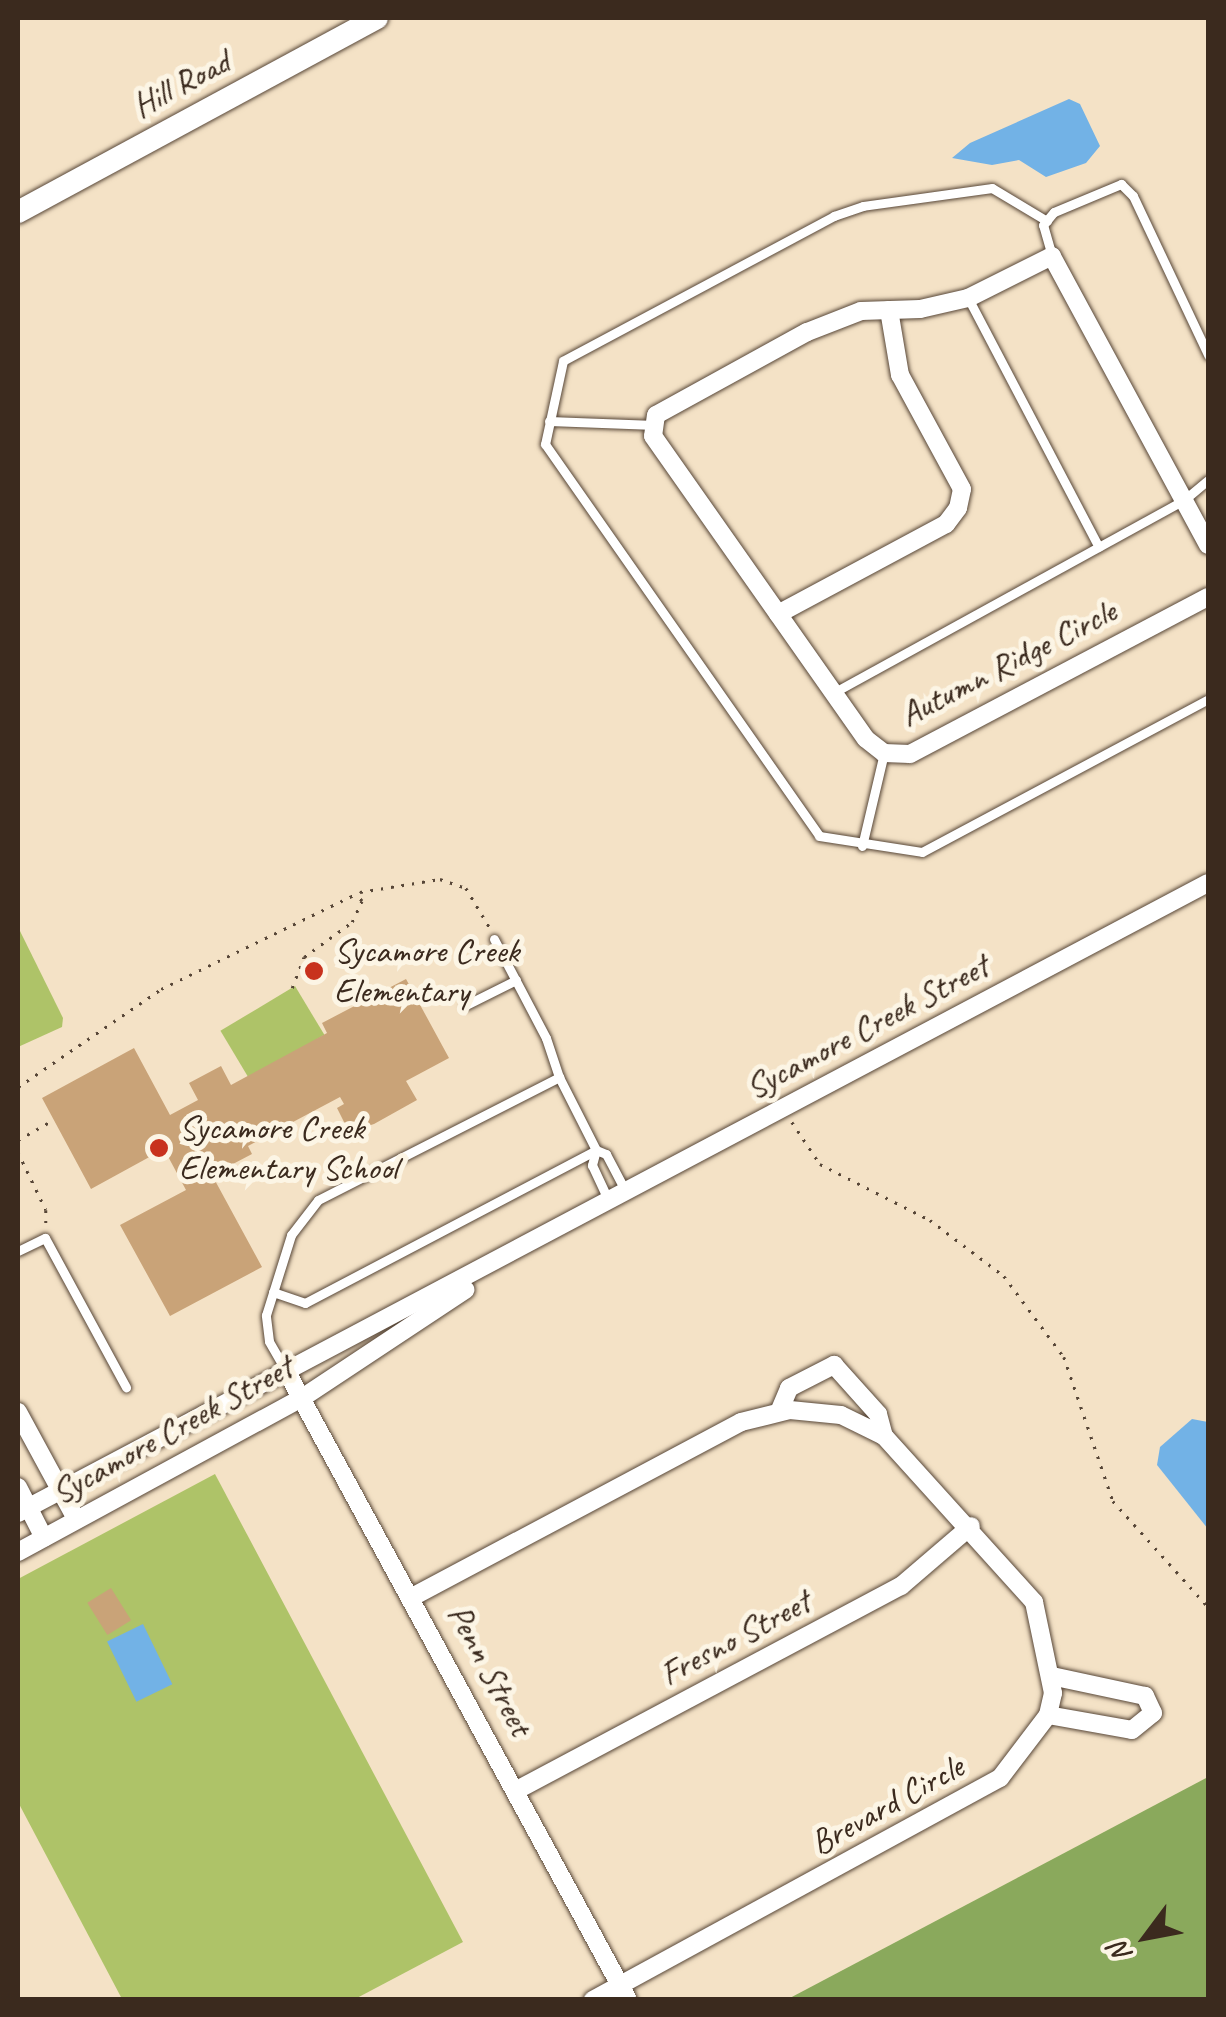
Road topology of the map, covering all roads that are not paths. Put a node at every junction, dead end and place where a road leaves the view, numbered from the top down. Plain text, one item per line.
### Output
1 (377, 18) edge
2 (18, 212) edge
3 (1047, 221) junction
4 (1052, 256) junction
5 (968, 298) junction
6 (889, 310) junction
7 (1208, 356) edge
8 (549, 421) junction
9 (655, 425) junction
10 (1208, 480) edge
11 (1184, 500) junction
12 (1208, 546) edge
13 (1099, 547) junction
14 (1208, 596) edge
15 (778, 614) junction
16 (833, 693) junction
17 (1208, 699) edge
18 (884, 753) junction
19 (862, 846) junction
20 (1208, 883) edge
21 (494, 939) road end
22 (516, 980) junction
23 (466, 1005) dead end
24 (559, 1077) junction
25 (596, 1150) junction
26 (618, 1196) junction
27 (556, 1229) junction
28 (18, 1252) edge
29 (273, 1292) junction
30 (288, 1374) junction
31 (126, 1387) dead end
32 (302, 1398) junction
33 (18, 1412) edge
34 (779, 1412) junction
35 (884, 1436) junction
36 (18, 1486) edge
37 (60, 1491) junction
38 (23, 1510) edge
39 (76, 1519) junction
40 (971, 1526) junction
41 (44, 1538) junction
42 (18, 1552) edge
43 (414, 1596) junction
44 (1052, 1676) junction
45 (1048, 1715) junction
46 (517, 1790) junction
47 (624, 1992) edge
48 (592, 2000) edge

1 - 2 main road, Hill Road
3 - 4 lane
3 - 7 lane
3 - 8 lane
4 - 5 street
4 - 11 street
5 - 6 street
5 - 13 lane
6 - 9 street
6 - 15 street
8 - 9 lane
8 - 19 lane
9 - 15 street, Autumn Ridge Circle
10 - 11 lane
11 - 12 street
11 - 13 lane
13 - 16 lane
14 - 18 street, Autumn Ridge Circle
15 - 16 street, Autumn Ridge Circle
16 - 18 street, Autumn Ridge Circle
17 - 19 lane
18 - 19 lane
20 - 26 street, Sycamore Creek Street
21 - 22 lane
22 - 23 lane
22 - 24 lane
24 - 25 lane
24 - 29 lane
25 - 26 lane
25 - 26 lane
25 - 29 lane
26 - 27 street, Sycamore Creek Street
27 - 30 street, Sycamore Creek Street
27 - 32 street, Sycamore Creek Street
28 - 31 lane
29 - 30 lane
30 - 32 street, Penn Street
30 - 37 street, Sycamore Creek Street
32 - 39 street, Sycamore Creek Street
32 - 43 street, Penn Street
33 - 37 street
34 - 35 street, Brevard Circle
34 - 35 street, Brevard Circle
34 - 43 street, Brevard Circle
35 - 40 street, Brevard Circle
36 - 38 street
37 - 38 street, Sycamore Creek Street
37 - 39 street
38 - 41 street
39 - 41 street, Sycamore Creek Street
40 - 44 street, Brevard Circle
40 - 46 street, Fresno Street
41 - 42 street, Sycamore Creek Street
43 - 46 street, Penn Street
44 - 45 street, Brevard Circle
44 - 45 street
45 - 47 street, Brevard Circle
46 - 47 street, Penn Street
47 - 48 street, Brevard Circle

